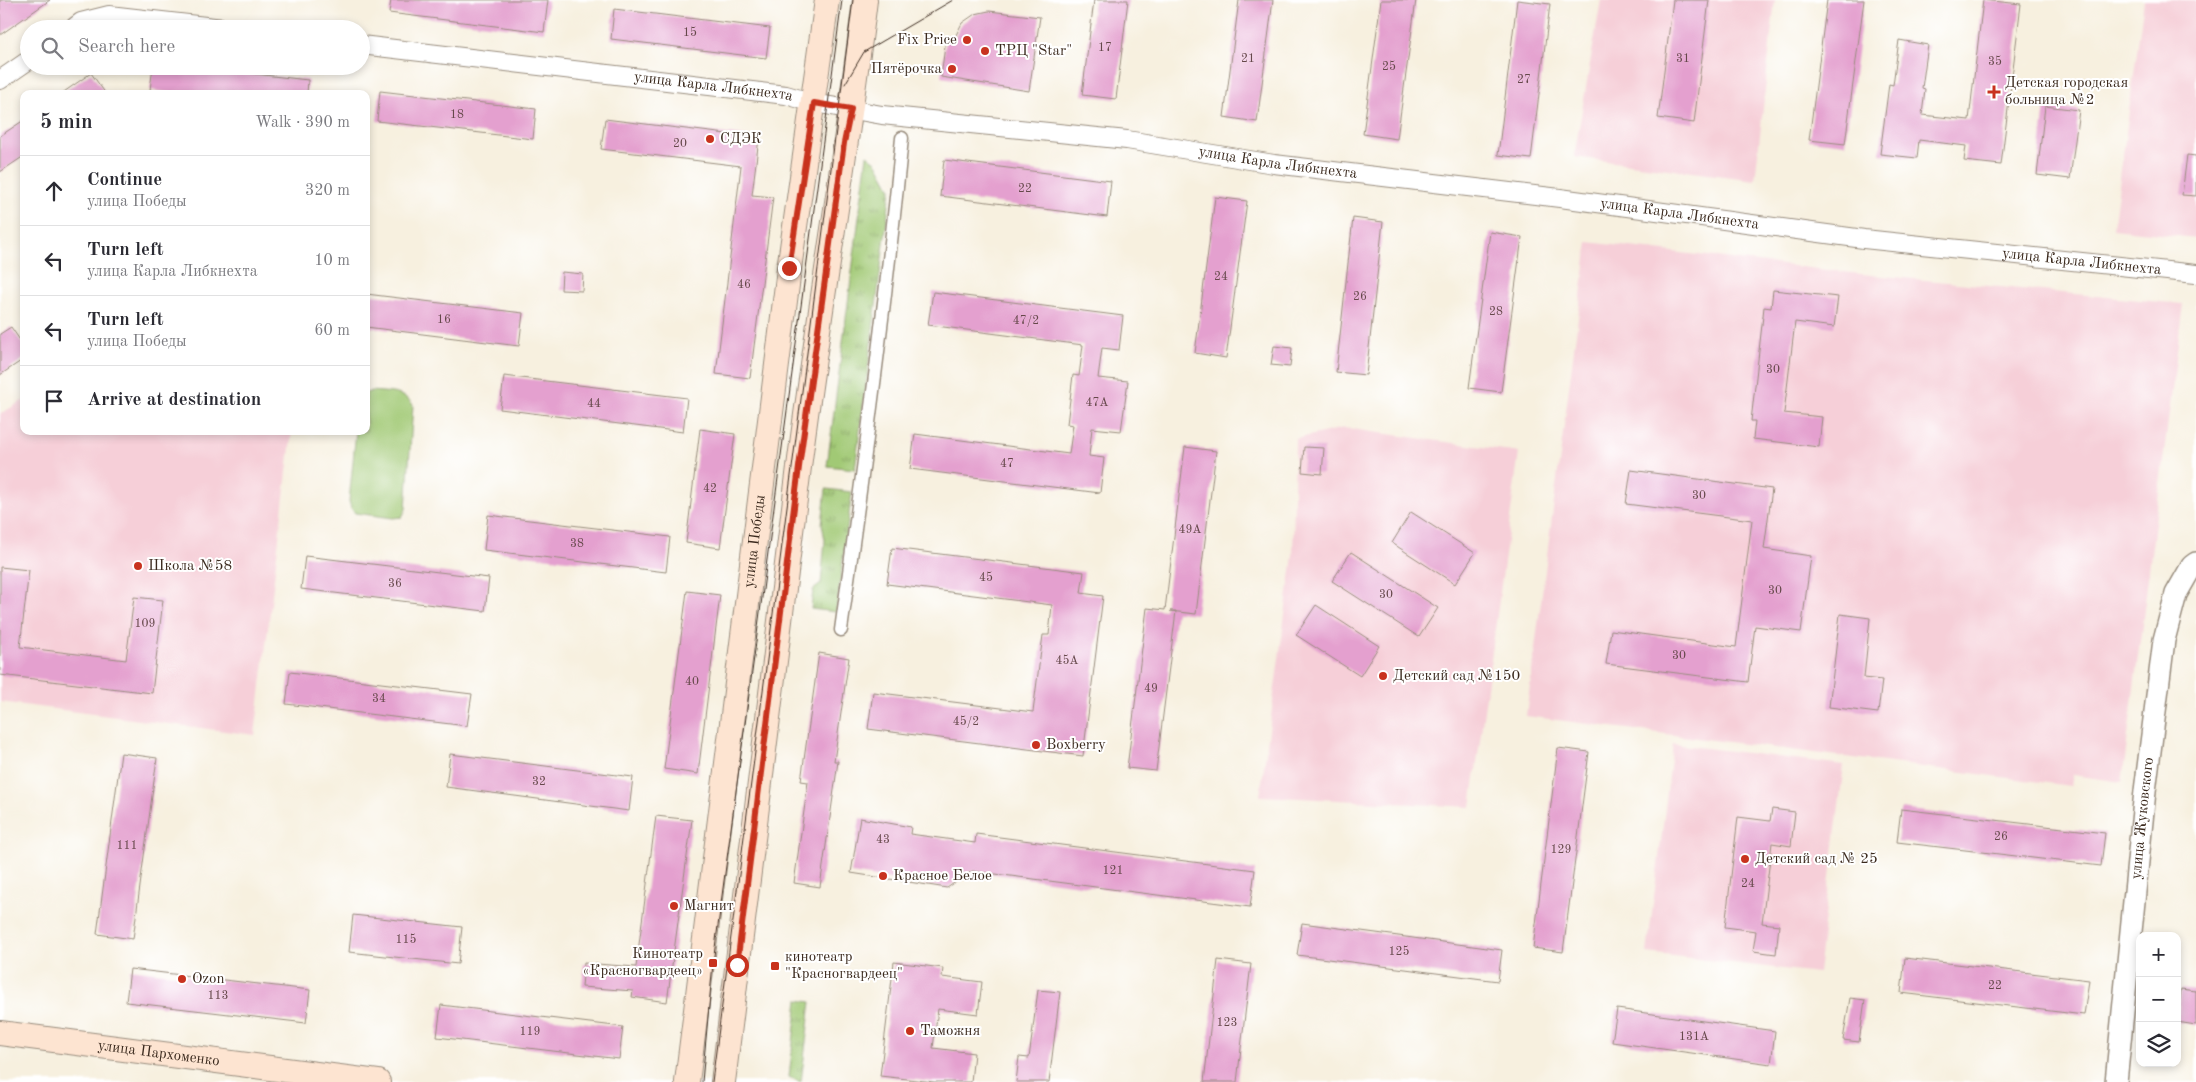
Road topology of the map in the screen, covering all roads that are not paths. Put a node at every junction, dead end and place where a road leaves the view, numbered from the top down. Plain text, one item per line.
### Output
1 (827, 0) edge
2 (865, 0) edge
3 (90, 20) edge
4 (153, 20) edge
5 (370, 46) edge
6 (20, 66) edge
7 (0, 80) edge
8 (814, 103) junction
9 (851, 109) junction
10 (902, 138) dead end
11 (2196, 274) edge
12 (2196, 563) edge
13 (842, 630) dead end
14 (0, 1034) edge
15 (378, 1082) edge
16 (687, 1082) edge
17 (723, 1082) edge
18 (2116, 1082) edge

1 - 8 main road, улица Победы
2 - 9 main road
3 - 4 street
5 - 8 street, улица Карла Либкнехта
6 - 7 street
8 - 9 street, улица Карла Либкнехта
8 - 16 main road, улица Победы
9 - 11 street, улица Карла Либкнехта
9 - 17 main road
10 - 13 street
12 - 18 street, улица Жуковского
14 - 15 main road, улица Пархоменко

